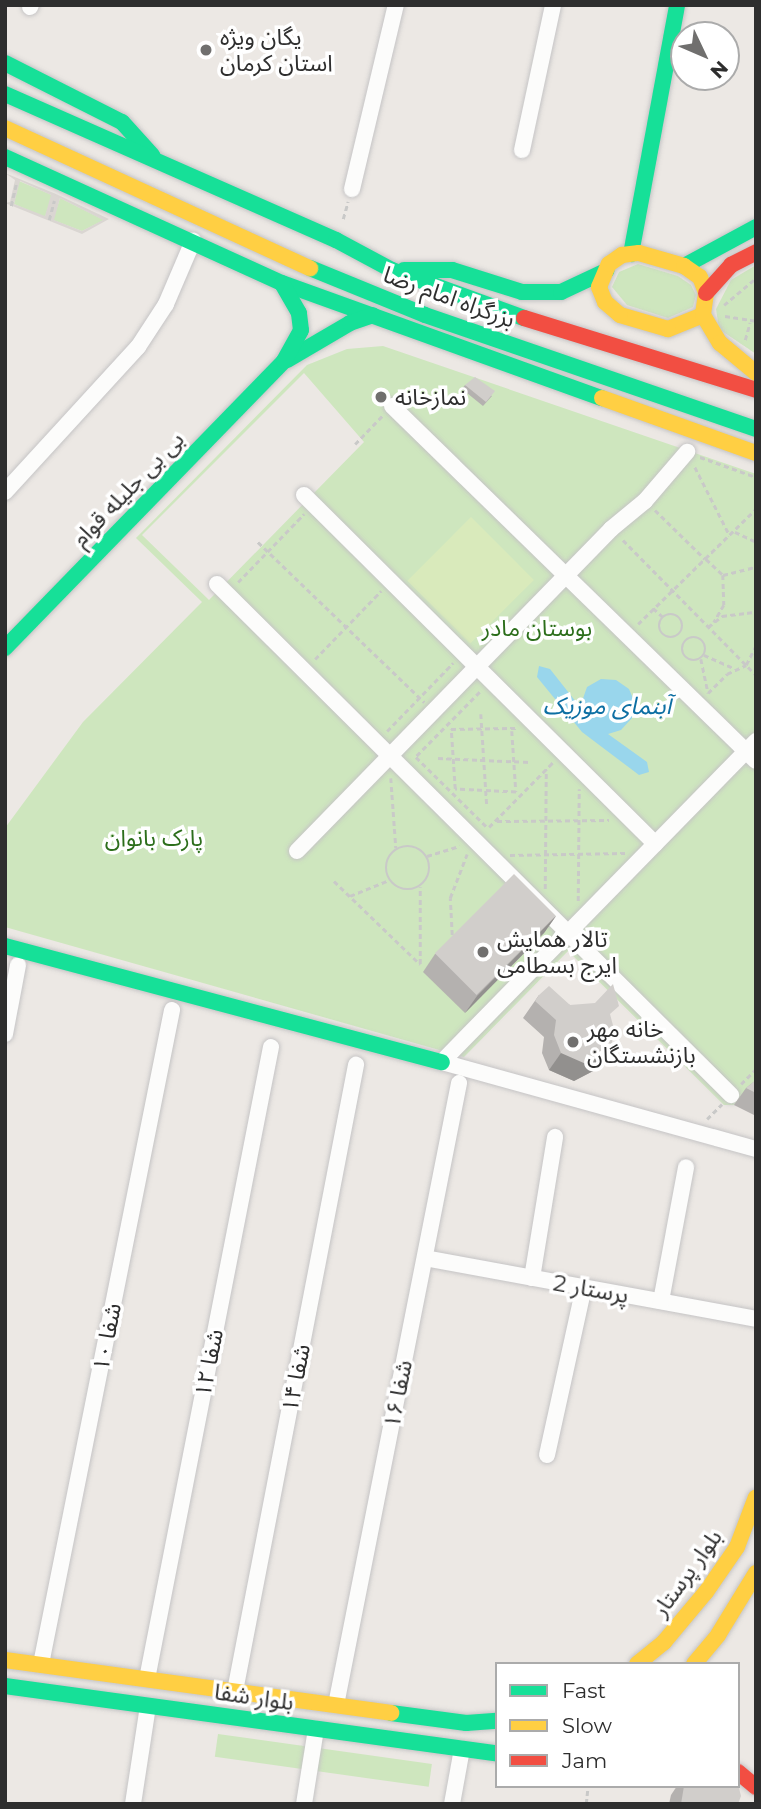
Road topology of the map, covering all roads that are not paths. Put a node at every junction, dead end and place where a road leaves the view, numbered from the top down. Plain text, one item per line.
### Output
1 (396, 5) edge
2 (553, 5) edge
3 (677, 5) edge
4 (5, 63) edge
5 (5, 94) edge
6 (5, 128) edge
7 (522, 150) dead end
8 (5, 157) edge
9 (156, 160) junction
10 (352, 188) road end
11 (756, 227) edge
12 (193, 241) junction
13 (719, 247) junction
14 (756, 252) edge
15 (631, 254) junction
16 (731, 265) junction
17 (684, 266) junction
18 (392, 270) junction
19 (606, 271) junction
20 (282, 284) junction
21 (706, 293) junction
22 (425, 314) junction
23 (373, 315) junction
24 (703, 315) junction
25 (284, 361) junction
26 (756, 373) edge
27 (756, 390) edge
28 (392, 406) road end
29 (756, 429) edge
30 (687, 452) road end
31 (756, 453) edge
32 (5, 492) edge
33 (309, 500) road end
34 (564, 577) junction
35 (222, 589) road end
36 (5, 648) edge
37 (477, 667) junction
38 (753, 751) edge
39 (390, 756) junction
40 (651, 849) junction
41 (297, 851) dead end
42 (573, 928) junction
43 (5, 946) edge
44 (18, 965) dead end
45 (173, 1010) dead end
46 (5, 1034) edge
47 (271, 1046) dead end
48 (442, 1062) junction
49 (356, 1065) dead end
50 (459, 1083) dead end
51 (731, 1095) dead end
52 (555, 1137) dead end
53 (756, 1149) edge
54 (686, 1167) dead end
55 (425, 1258) junction
56 (532, 1278) junction
57 (584, 1287) junction
58 (661, 1301) junction
59 (756, 1319) edge
60 (547, 1455) dead end
61 (756, 1497) edge
62 (756, 1573) edge
63 (690, 1614) junction
64 (718, 1635) junction
65 (5, 1660) edge
66 (639, 1662) edge
67 (696, 1662) edge
68 (708, 1662) edge
69 (41, 1664) junction
70 (147, 1679) junction
71 (5, 1686) edge
72 (235, 1691) junction
73 (336, 1705) junction
74 (148, 1706) junction
75 (495, 1721) edge
76 (316, 1729) junction
77 (462, 1749) junction
78 (495, 1753) edge
79 (740, 1774) edge
80 (756, 1788) edge
81 (756, 1795) edge
82 (133, 1804) edge
83 (303, 1804) edge
84 (452, 1804) edge
85 (753, 1804) edge

1 - 10 street
2 - 7 street
3 - 15 main road
4 - 9 main road
5 - 9 main road, بزرگراه امام رضا
6 - 22 main road, بزرگراه امام رضا
8 - 12 main road
9 - 18 main road, بزرگراه امام رضا
11 - 13 main road
12 - 20 main road
12 - 32 street
13 - 16 main road
13 - 17 main road
14 - 16 main road
15 - 17 main road
15 - 19 main road
16 - 21 main road
17 - 21 main road
18 - 19 main road
18 - 27 main road, بزرگراه امام رضا
19 - 24 main road
20 - 23 main road
20 - 25 main road
21 - 24 main road
22 - 23 main road
22 - 29 main road, بزرگراه امام رضا
23 - 25 main road
23 - 31 main road
24 - 26 main road
25 - 36 main road, بی بی جلیله قوام
28 - 34 street
30 - 34 street
33 - 37 street
34 - 37 street
34 - 38 street
35 - 39 street
37 - 39 street
37 - 40 street
38 - 40 street
39 - 41 street
39 - 42 street
40 - 42 street
42 - 48 street
42 - 51 street
43 - 48 main road
44 - 46 street
45 - 69 street, شفا ۱۰
47 - 70 street, شفا ۱۲
48 - 53 street
49 - 72 street, شفا ۱۴
50 - 55 street, شفا ۱۶
52 - 56 street
54 - 58 street
55 - 56 street, پرستار 2
55 - 73 street, شفا ۱۶
56 - 57 street, پرستار 2
57 - 58 street, پرستار 2
57 - 60 street
58 - 59 street, پرستار 2
61 - 63 main road, بلوار پرستار
62 - 64 main road
63 - 64 main road
63 - 66 main road, بلوار پرستار
64 - 67 main road
64 - 68 main road
65 - 69 main road, بلوار شفا
69 - 70 main road, بلوار شفا
70 - 72 main road, بلوار شفا
71 - 74 main road, بلوار شفا
72 - 73 main road, بلوار شفا
73 - 75 main road, بلوار شفا
74 - 76 main road, بلوار شفا
74 - 82 street
76 - 77 main road, بلوار شفا
76 - 83 street
77 - 78 main road, بلوار شفا
77 - 84 street
79 - 80 main road
81 - 85 main road

